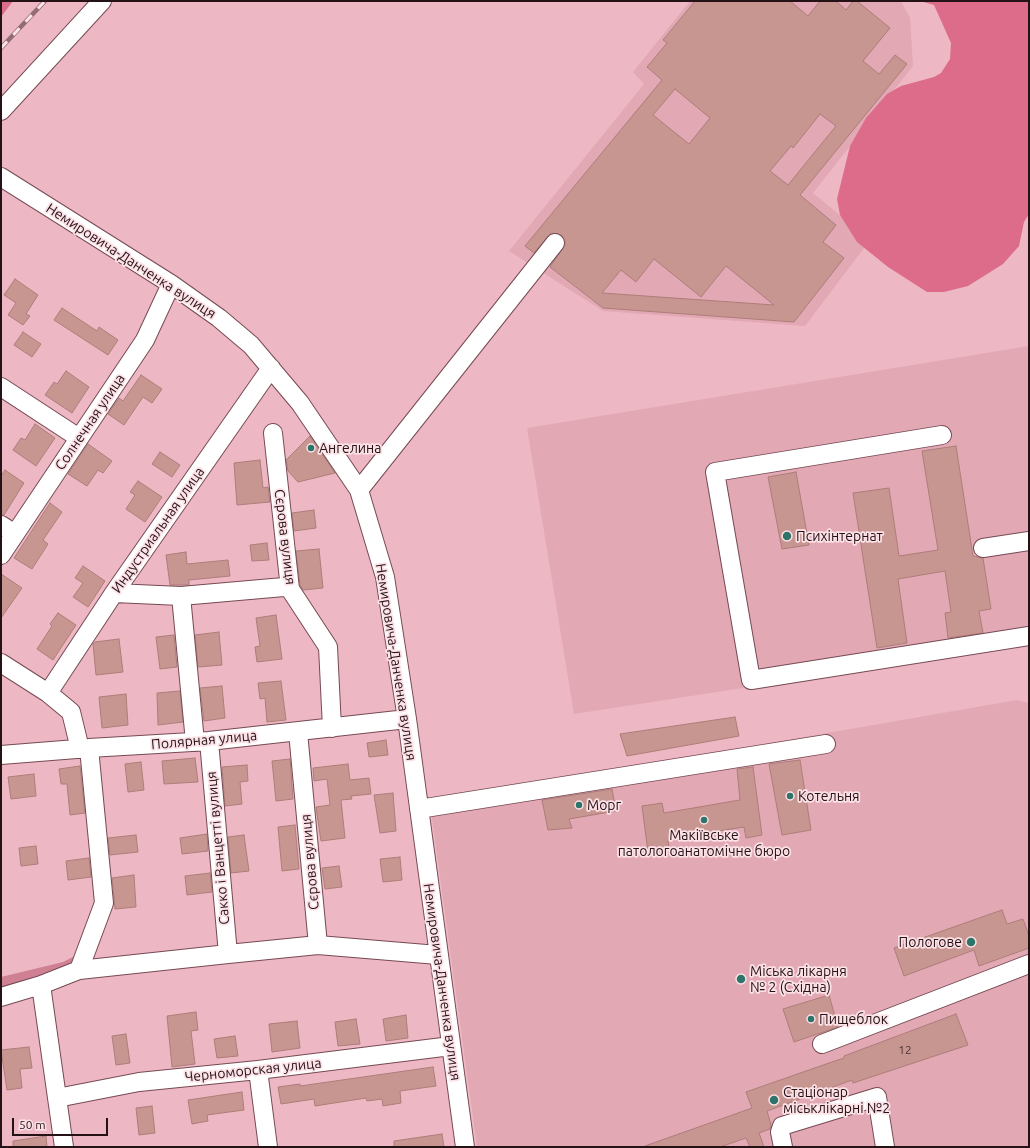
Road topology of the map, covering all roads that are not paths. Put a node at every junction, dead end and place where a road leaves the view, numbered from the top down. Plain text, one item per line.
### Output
1 (102, 1) edge
2 (1, 111) edge
3 (1, 177) edge
4 (555, 243) dead end
5 (171, 284) junction
6 (271, 368) junction
7 (1, 387) edge
8 (273, 433) dead end
9 (942, 435) dead end
10 (79, 438) junction
11 (358, 490) junction
12 (8, 529) edge
13 (1029, 541) edge
14 (983, 548) dead end
15 (1, 555) edge
16 (290, 589) junction
17 (114, 593) junction
18 (181, 596) junction
19 (1029, 636) edge
20 (1, 663) edge
21 (48, 693) junction
22 (407, 719) junction
23 (332, 728) junction
24 (298, 732) junction
25 (202, 742) junction
26 (826, 744) dead end
27 (85, 748) junction
28 (1, 756) edge
29 (419, 809) junction
30 (318, 945) junction
31 (228, 954) junction
32 (438, 954) junction
33 (1029, 964) edge
34 (79, 970) junction
35 (41, 985) junction
36 (1, 997) edge
37 (822, 1044) dead end
38 (451, 1046) junction
39 (258, 1070) junction
40 (57, 1098) junction
41 (64, 1147) edge
42 (268, 1147) edge
43 (465, 1147) edge
44 (783, 1147) edge
45 (885, 1147) edge

1 - 2 street
3 - 5 street, Немировича-Данченка вулиця
4 - 11 street
5 - 6 street, Немировича-Данченка вулиця
5 - 10 street, Солнечная улица
6 - 11 street, Немировича-Данченка вулиця
6 - 17 street, Индустриальная улица
7 - 10 street
8 - 16 street, Сєрова вулиця
9 - 19 street
10 - 12 street, Солнечная улица
11 - 22 street, Немировича-Данченка вулиця
12 - 15 street, Солнечная улица
13 - 14 street
16 - 18 street
16 - 23 street, Сєрова вулиця
17 - 18 street
17 - 21 street, Индустриальная улица
18 - 25 street, Сакко і Ванцетті вулиця
20 - 21 street
21 - 27 street
22 - 23 street, Полярная улица
22 - 29 street, Немировича-Данченка вулиця
23 - 24 street, Полярная улица
24 - 25 street, Полярная улица
24 - 30 street, Сєрова вулиця
25 - 27 street, Полярная улица
25 - 31 street, Сакко і Ванцетті вулиця
26 - 29 street
27 - 28 street, Полярная улица
27 - 34 street
29 - 32 street, Немировича-Данченка вулиця
30 - 31 street
30 - 32 street
31 - 34 street
32 - 38 street, Немировича-Данченка вулиця
33 - 37 street
34 - 35 street
35 - 36 street
35 - 40 street
38 - 39 street, Черноморская улица
38 - 43 street, Немировича-Данченка вулиця
39 - 40 street, Черноморская улица
39 - 42 street
40 - 41 street
44 - 45 street

